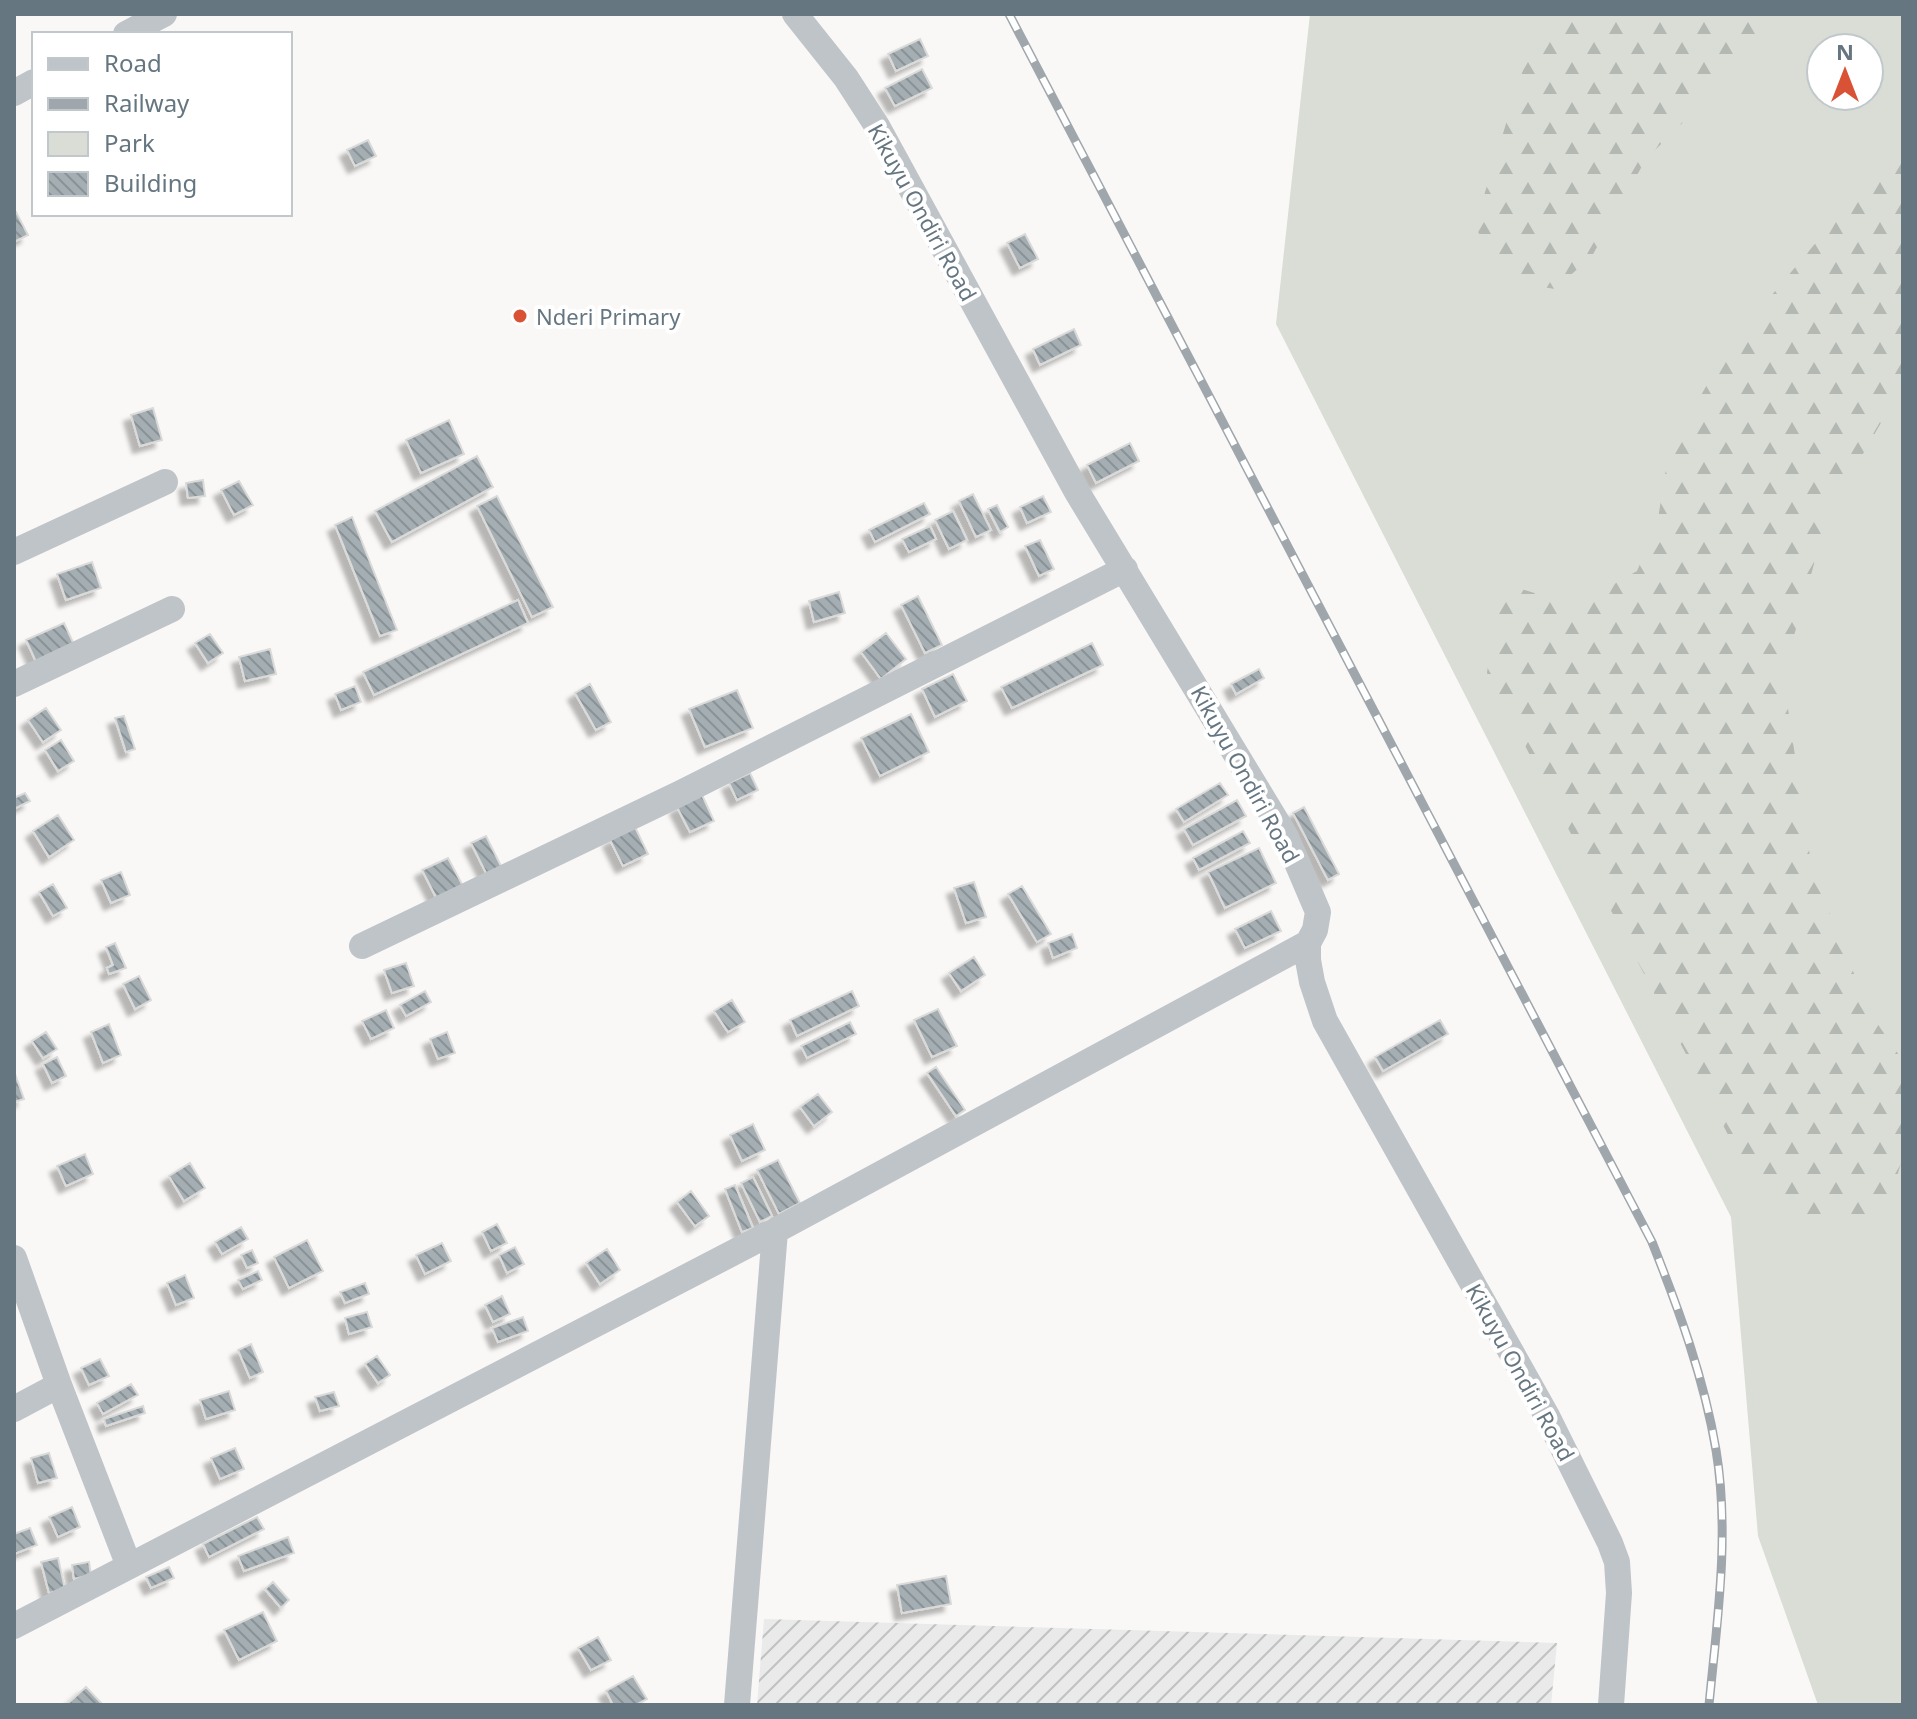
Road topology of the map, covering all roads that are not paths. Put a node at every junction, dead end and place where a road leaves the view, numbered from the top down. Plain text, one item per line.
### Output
1 (164, 14) edge
2 (795, 14) edge
3 (130, 32) edge
4 (32, 83) edge
5 (14, 93) edge
6 (165, 482) dead end
7 (14, 552) edge
8 (1125, 569) junction
9 (172, 609) dead end
10 (14, 684) edge
11 (1308, 943) junction
12 (362, 946) dead end
13 (775, 1231) junction
14 (14, 1258) edge
15 (59, 1385) junction
16 (14, 1409) edge
17 (129, 1566) junction
18 (14, 1626) edge
19 (737, 1705) edge
20 (1611, 1705) edge

1 - 3 street
2 - 8 street, Kikuyu Ondiri Road
4 - 5 street
6 - 7 street
8 - 11 street, Kikuyu Ondiri Road
8 - 12 street
9 - 10 street
11 - 13 street
11 - 20 street, Kikuyu Ondiri Road
13 - 17 street
13 - 19 street
14 - 15 street
15 - 16 street
15 - 17 street
17 - 18 street

